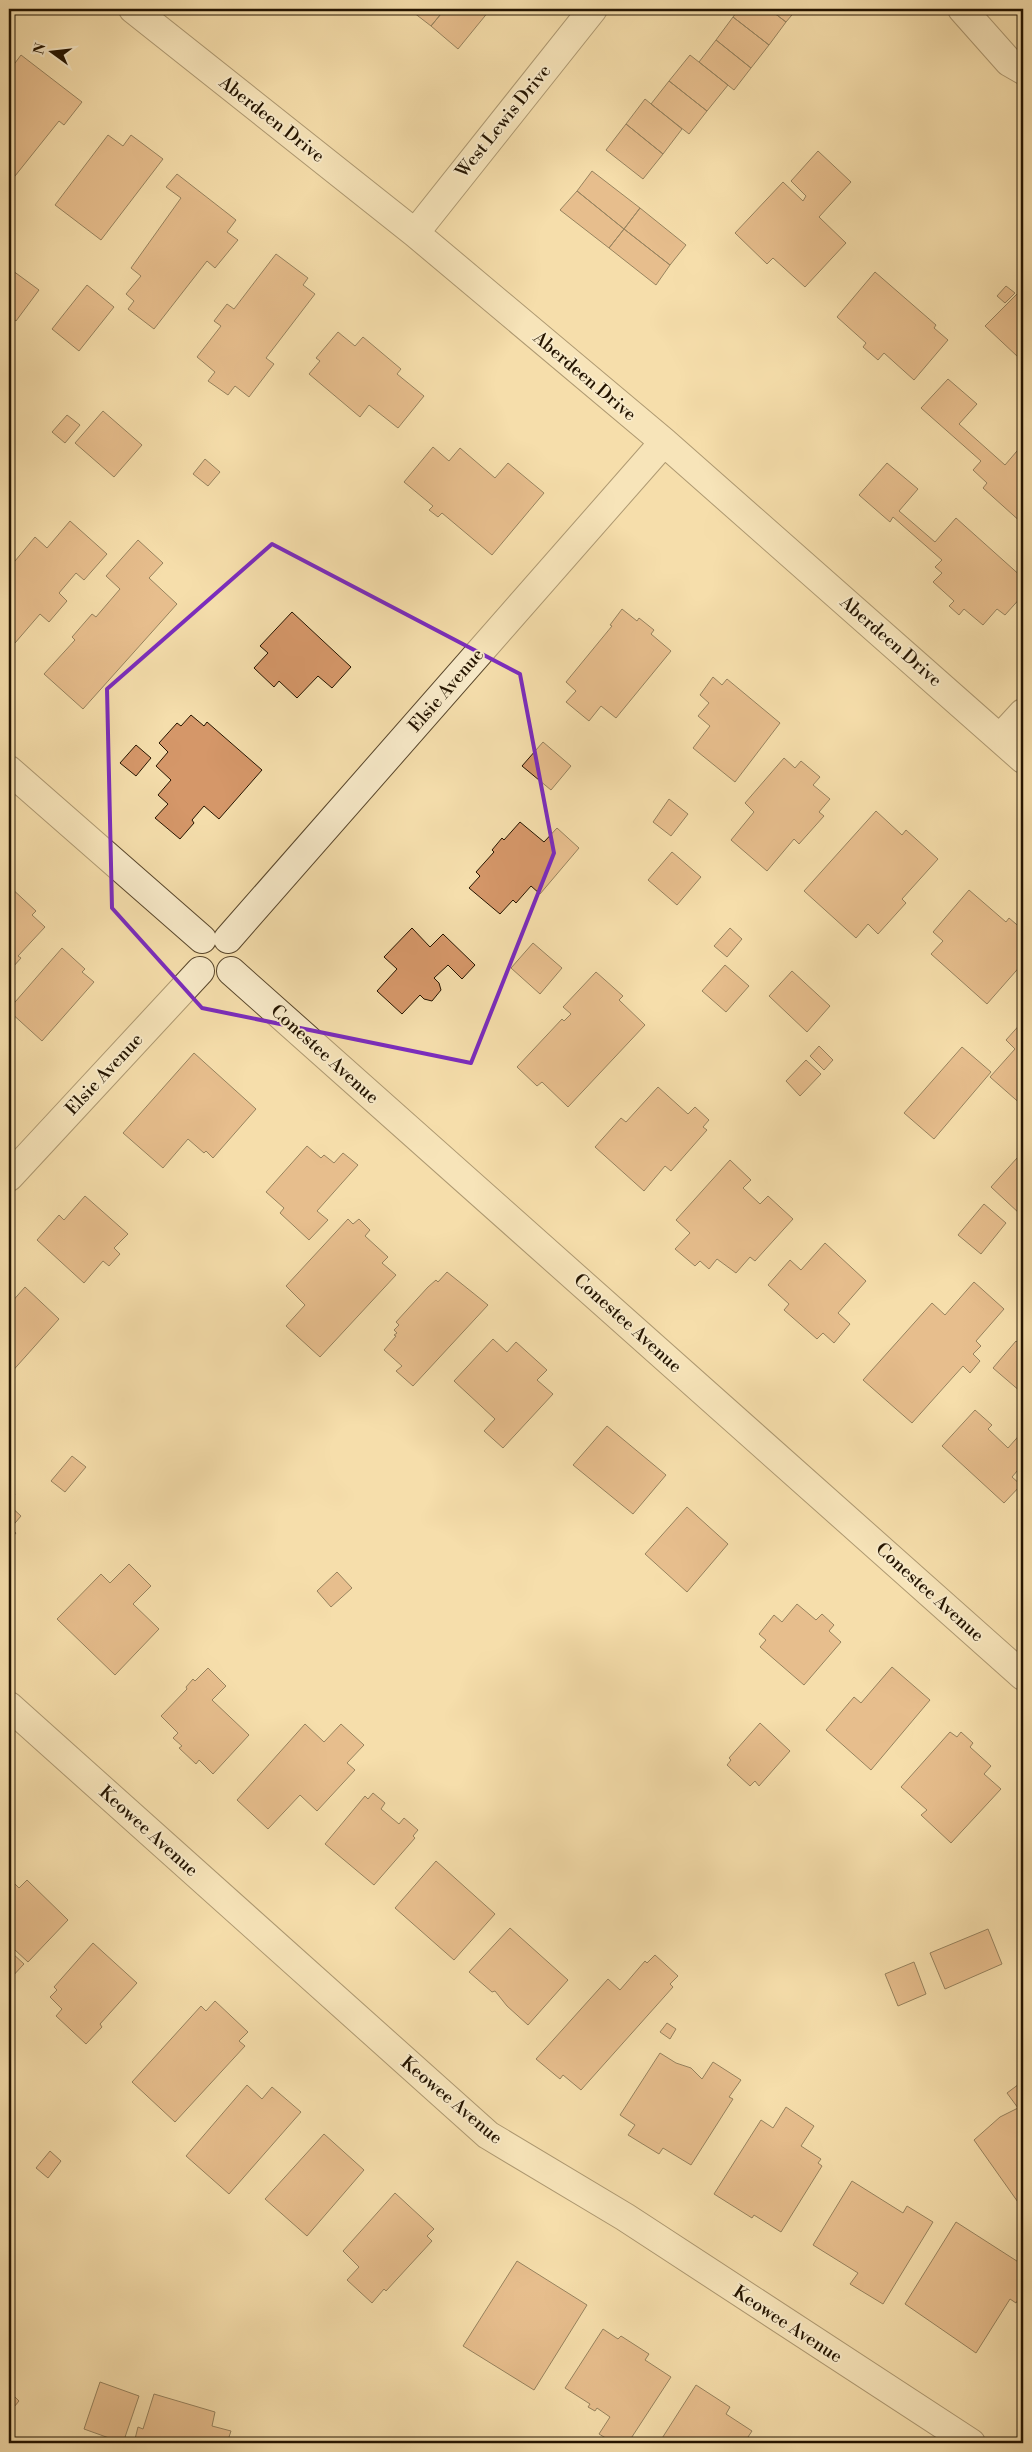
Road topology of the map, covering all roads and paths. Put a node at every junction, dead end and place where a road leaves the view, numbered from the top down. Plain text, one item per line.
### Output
1 (133, 9) edge
2 (593, 9) edge
3 (962, 9) edge
4 (1023, 70) edge
5 (414, 233) junction
6 (664, 442) junction
7 (1023, 713) edge
8 (1000, 738) junction
9 (1023, 759) edge
10 (9, 770) edge
11 (215, 939) junction
12 (200, 971) junction
13 (231, 971) junction
14 (9, 1177) edge
15 (1023, 1676) edge
16 (9, 1706) edge
17 (971, 2443) edge

1 - 5 street, Aberdeen Drive
2 - 5 street, West Lewis Drive
3 - 4 street
5 - 6 street, Aberdeen Drive
6 - 8 street, Aberdeen Drive
6 - 11 street, Elsie Avenue
7 - 8 street
8 - 9 street, Aberdeen Drive
10 - 11 street
11 - 12 street
11 - 13 street
12 - 13 street
12 - 14 street, Elsie Avenue
13 - 15 street, Conestee Avenue
16 - 17 street, Keowee Avenue

